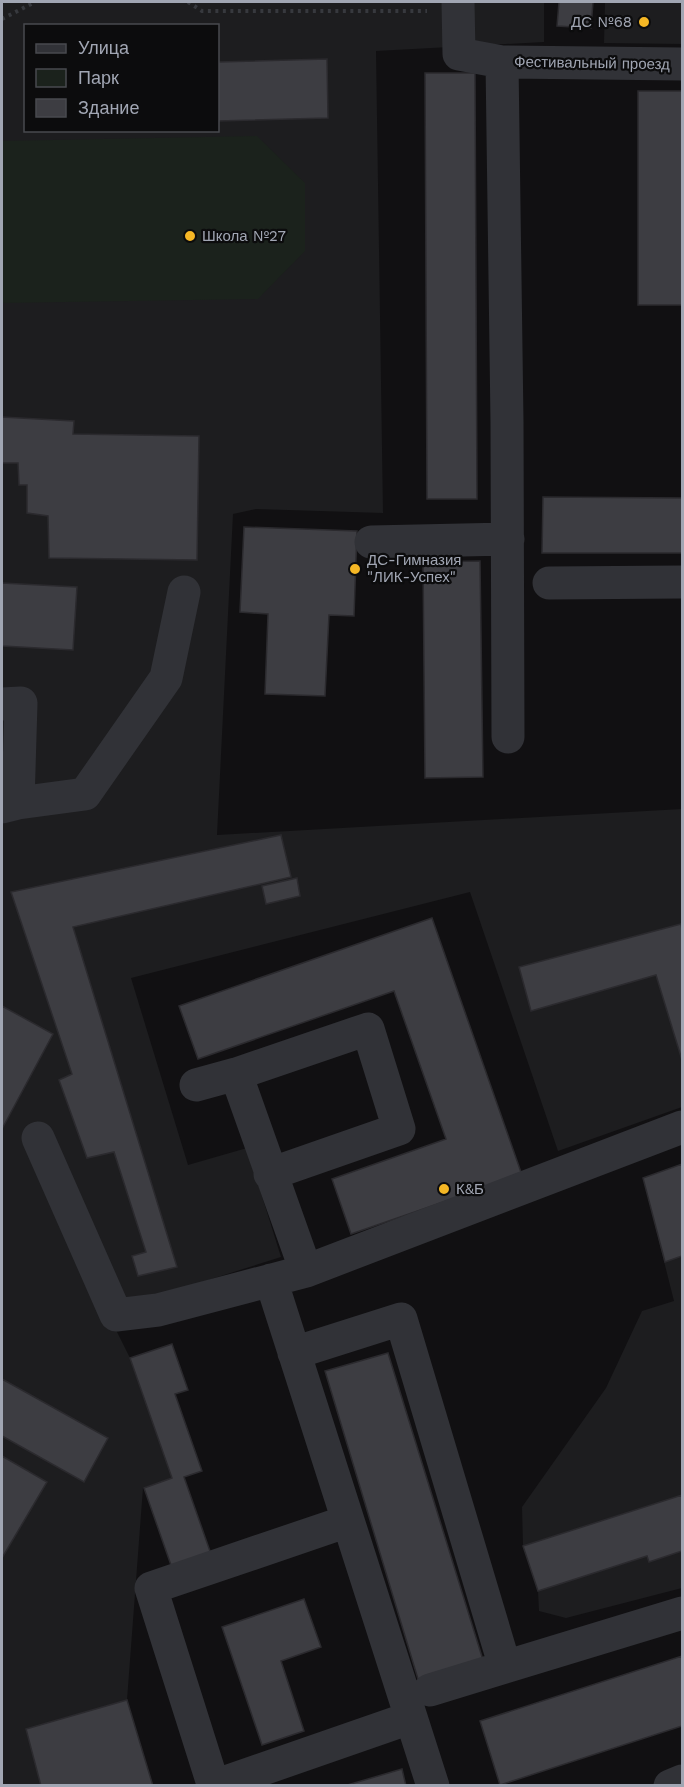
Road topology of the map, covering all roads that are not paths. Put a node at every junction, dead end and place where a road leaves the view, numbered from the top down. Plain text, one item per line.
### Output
1 (458, 6) edge
2 (502, 62) junction
3 (682, 64) edge
4 (508, 539) junction
5 (371, 542) dead end
6 (682, 582) edge
7 (549, 583) dead end
8 (184, 592) dead end
9 (2, 704) edge
10 (508, 737) dead end
11 (10, 805) edge
12 (236, 1074) junction
13 (196, 1085) dead end
14 (682, 1127) edge
15 (38, 1138) dead end
16 (270, 1174) junction
17 (306, 1271) junction
18 (271, 1280) junction
19 (294, 1353) junction
20 (348, 1521) junction
21 (682, 1613) edge
22 (505, 1667) junction
23 (430, 1690) dead end
24 (407, 1719) dead end
25 (682, 1781) edge
26 (213, 1785) edge
27 (433, 1785) edge
28 (670, 1785) edge

1 - 2 street, Фестивальный проезд
2 - 3 street, Фестивальный проезд
2 - 4 street
4 - 5 street
4 - 10 street
6 - 7 street
8 - 11 street
9 - 11 street
12 - 13 street
12 - 16 street
12 - 16 street
14 - 17 street
15 - 18 street
16 - 17 street
17 - 18 street
18 - 19 street
19 - 20 street
19 - 22 street
20 - 26 street
20 - 27 street
21 - 22 street
22 - 23 street
24 - 26 street
25 - 28 street

